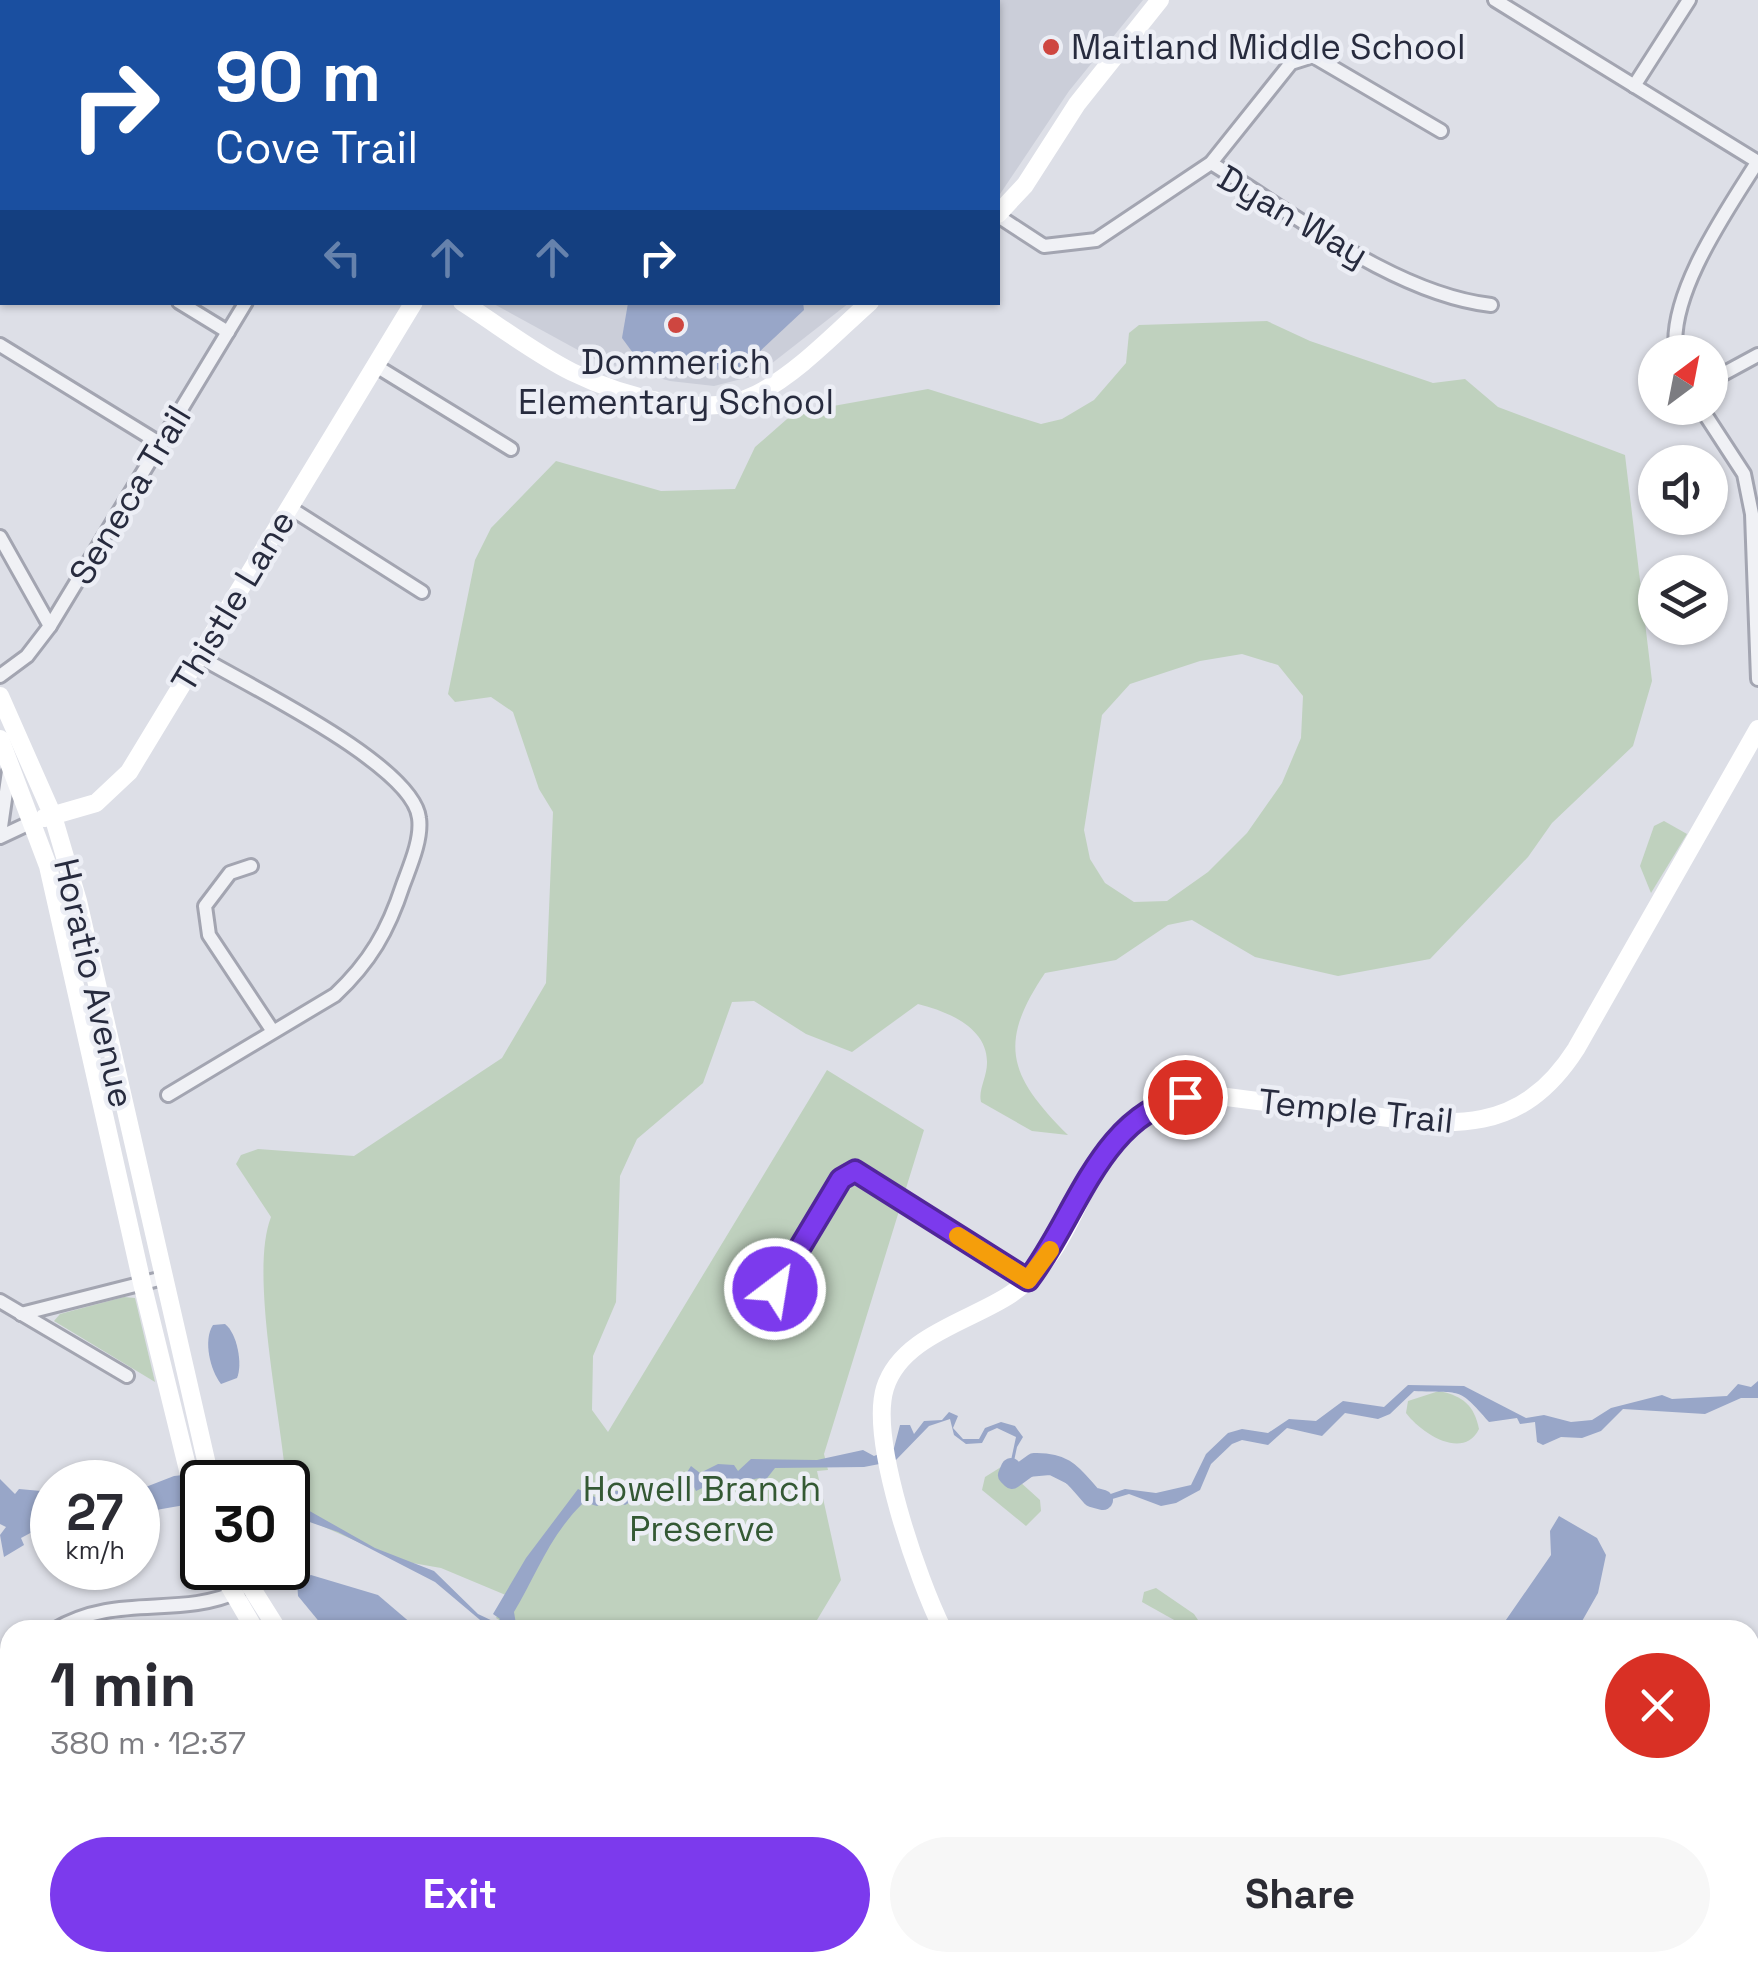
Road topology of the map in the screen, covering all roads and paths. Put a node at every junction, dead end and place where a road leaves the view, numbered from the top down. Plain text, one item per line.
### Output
1 (1160, 0) edge
2 (1495, 0) edge
3 (1690, 0) edge
4 (1634, 86) junction
5 (1441, 131) dead end
6 (1758, 162) edge
7 (1211, 163) junction
8 (1000, 213) edge
9 (1000, 216) edge
10 (184, 305) edge
11 (244, 305) edge
12 (412, 305) edge
13 (467, 305) edge
14 (867, 305) edge
15 (1492, 305) dead end
16 (228, 332) junction
17 (1678, 335) edge
18 (0, 345) edge
19 (1758, 355) edge
20 (376, 366) junction
21 (1728, 371) edge
22 (1713, 425) edge
23 (161, 444) junction
24 (511, 449) dead end
25 (290, 508) junction
26 (1755, 514) edge
27 (0, 537) edge
28 (422, 592) dead end
29 (50, 626) junction
30 (200, 656) junction
31 (0, 676) edge
32 (1758, 679) edge
33 (0, 696) edge
34 (1758, 729) edge
35 (0, 739) edge
36 (8, 758) junction
37 (53, 816) junction
38 (34, 821) junction
39 (0, 836) edge
40 (251, 866) dead end
41 (272, 1030) junction
42 (110, 1048) junction
43 (90, 1052) junction
44 (168, 1095) dead end
45 (162, 1278) junction
46 (1028, 1280) junction
47 (142, 1283) junction
48 (0, 1301) edge
49 (21, 1314) junction
50 (758, 1316) dead end
51 (127, 1376) dead end
52 (198, 1460) edge
53 (200, 1460) edge
54 (240, 1591) junction
55 (71, 1620) edge
56 (251, 1620) edge
57 (268, 1620) edge
58 (938, 1620) edge

1 - 8 street
2 - 4 street
3 - 4 street
4 - 6 street
5 - 7 street
6 - 17 street
7 - 9 street, Dyan Way
7 - 15 street, Dyan Way
10 - 16 street
11 - 16 street, Seneca Trail
12 - 20 street, Thistle Lane
13 - 14 street
16 - 23 street, Seneca Trail
18 - 23 street
19 - 21 street
20 - 24 street
20 - 25 street, Thistle Lane
22 - 26 street
23 - 29 street, Seneca Trail
25 - 28 street
25 - 30 street, Thistle Lane
26 - 32 street
27 - 29 street
29 - 31 street, Seneca Trail
30 - 37 street, Thistle Lane
30 - 41 street
33 - 37 street, Horatio Avenue
34 - 46 street, Temple Trail
35 - 36 street, Horatio Avenue
36 - 38 street, Horatio Avenue
36 - 39 street
37 - 38 street, Thistle Lane
37 - 42 street, Horatio Avenue
38 - 39 street, Thistle Lane
38 - 43 street, Horatio Avenue
40 - 41 street
41 - 44 street
42 - 43 street
42 - 45 street, Horatio Avenue
43 - 47 street, Horatio Avenue
45 - 47 street
45 - 53 street, Horatio Avenue
46 - 50 street
46 - 58 street, Temple Trail
47 - 49 street
47 - 52 street, Horatio Avenue
48 - 49 street
49 - 51 street
54 - 55 street
54 - 56 street
54 - 57 street

